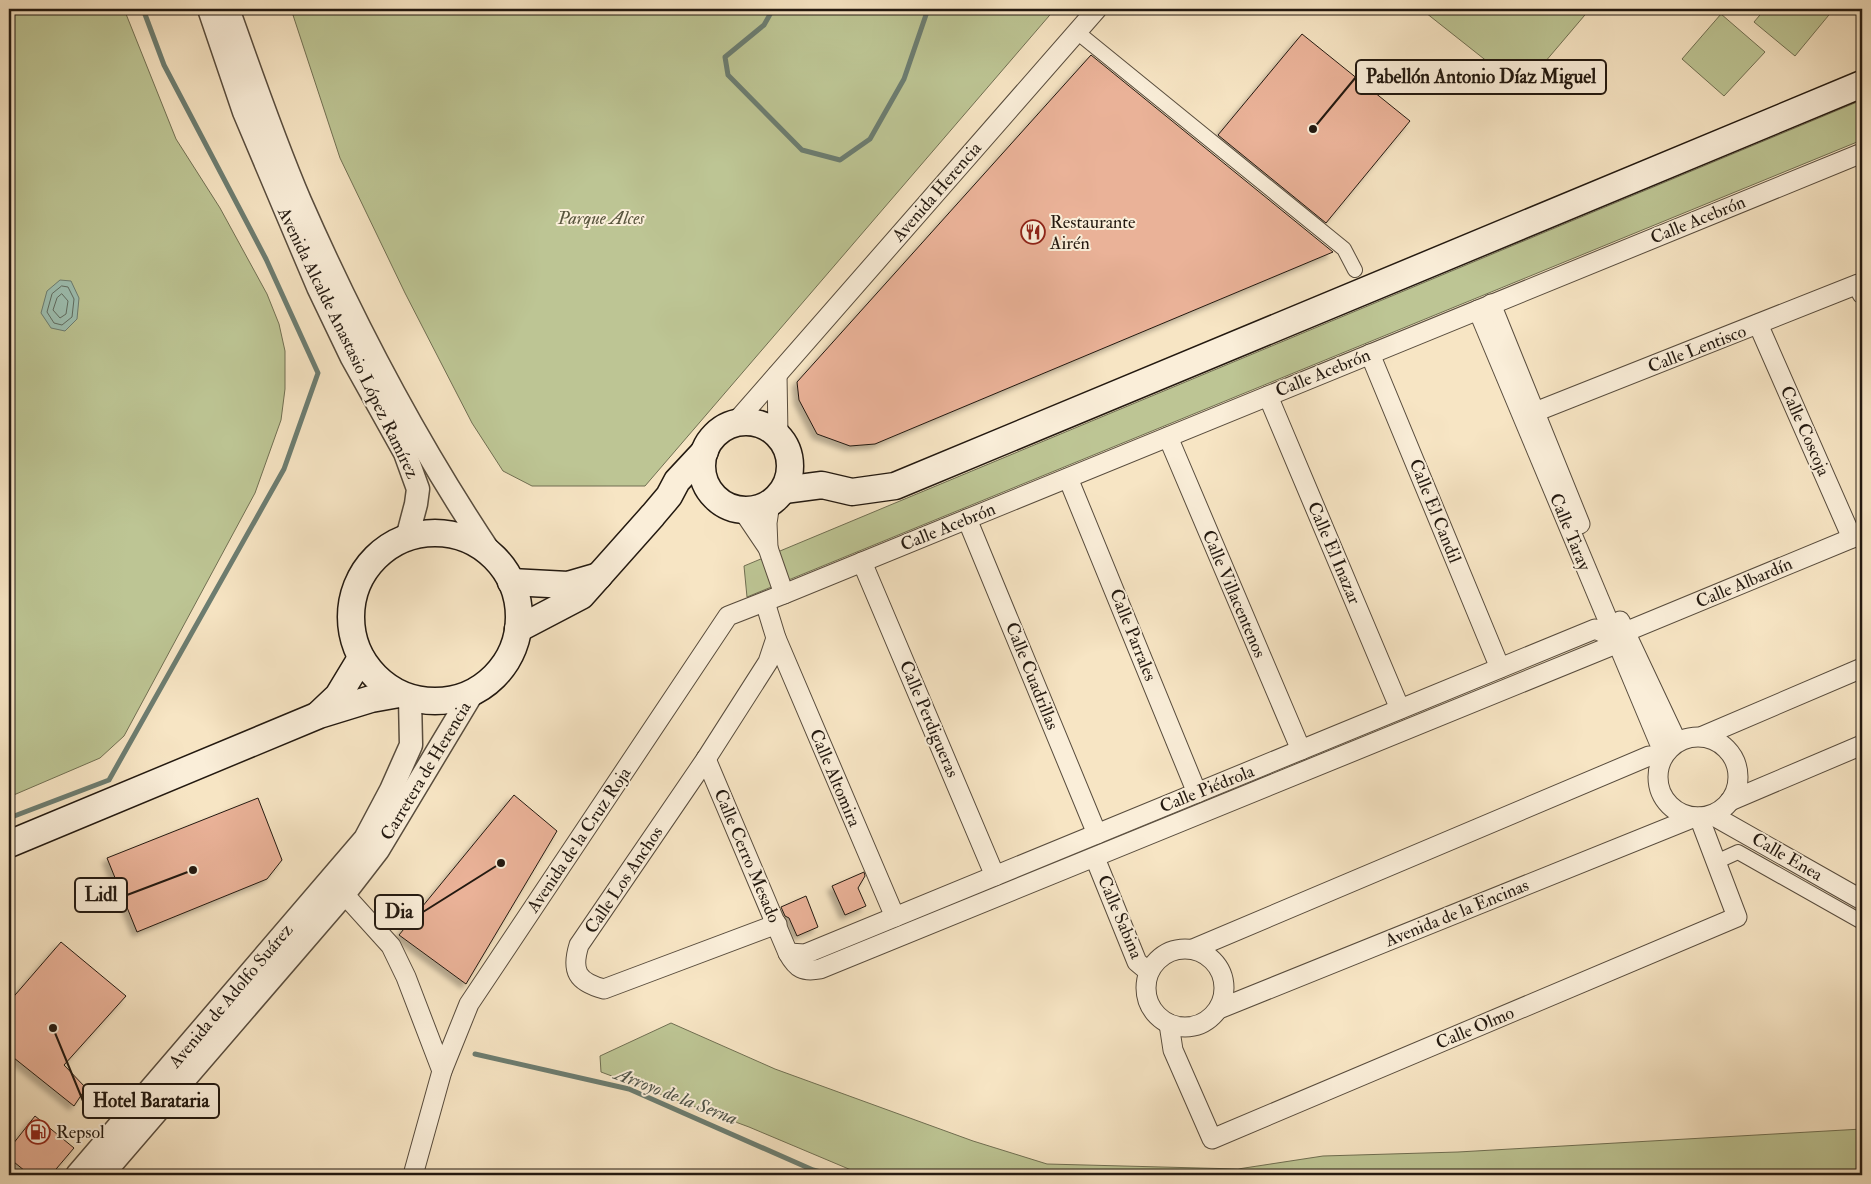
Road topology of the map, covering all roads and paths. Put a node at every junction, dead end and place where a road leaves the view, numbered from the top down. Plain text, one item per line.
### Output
1 (208, 9) edge
2 (228, 9) edge
3 (1097, 9) edge
4 (1077, 32) junction
5 (1862, 84) edge
6 (1862, 154) edge
7 (1355, 270) dead end
8 (1860, 289) edge
9 (1484, 307) junction
10 (1758, 324) junction
11 (1370, 354) junction
12 (777, 375) junction
13 (1268, 396) junction
14 (1535, 412) junction
15 (734, 424) junction
16 (1168, 437) junction
17 (784, 446) junction
18 (704, 451) junction
19 (1068, 478) junction
20 (822, 485) junction
21 (707, 488) junction
22 (669, 496) junction
23 (777, 497) junction
24 (744, 511) junction
25 (967, 519) junction
26 (1857, 536) edge
27 (407, 538) junction
28 (768, 548) junction
29 (491, 554) junction
30 (862, 562) junction
31 (602, 575) junction
32 (512, 582) junction
33 (784, 594) junction
34 (765, 602) junction
35 (518, 629) junction
36 (776, 638) junction
37 (1618, 638) junction
38 (361, 658) junction
39 (1500, 668) junction
40 (1862, 668) edge
41 (473, 692) junction
42 (405, 696) junction
43 (1400, 710) junction
44 (319, 715) junction
45 (1704, 736) junction
46 (1862, 745) edge
47 (1301, 750) junction
48 (1668, 751) junction
49 (706, 759) junction
50 (1197, 793) junction
51 (1730, 801) junction
52 (1702, 816) junction
53 (1097, 834) junction
54 (9, 844) edge
55 (372, 844) junction
56 (1095, 858) junction
57 (1716, 862) junction
58 (995, 876) junction
59 (344, 894) junction
60 (1862, 900) edge
61 (894, 917) junction
62 (1862, 922) edge
63 (777, 924) junction
64 (1192, 949) junction
65 (788, 953) junction
66 (1149, 972) junction
67 (1219, 1008) junction
68 (1169, 1024) junction
69 (442, 1071) junction
70 (77, 1175) edge
71 (102, 1175) edge
72 (413, 1175) edge

1 - 27 street, Avenida Alcalde Anastasio López Ramírez
2 - 29 street, Avenida Alcalde Anastasio López Ramírez
3 - 4 street, Avenida Herencia
4 - 7 street
4 - 12 street, Avenida Herencia
5 - 20 main road
6 - 9 street, Calle Acebrón
8 - 10 street, Calle Lentisco
9 - 11 street, Calle Acebrón
9 - 14 street, Calle Taray
9 - 37 street, Calle Taray
10 - 14 street, Calle Lentisco
10 - 26 street, Calle Coscoja
11 - 13 street, Calle Acebrón
11 - 39 street, Calle El Candil
12 - 15 street, Avenida Herencia
12 - 17 street
13 - 16 street, Calle Acebrón
13 - 43 street, Calle El Inazar
14 - 37 street, Calle Taray
15 - 17 main road
15 - 18 main road
16 - 19 street, Calle Acebrón
16 - 47 street, Calle Villacentenos
17 - 20 main road
17 - 23 main road
18 - 21 main road
18 - 22 main road
19 - 25 street, Calle Acebrón
19 - 50 street, Calle Parrales
20 - 23 main road
21 - 22 main road
21 - 24 main road
22 - 31 main road
23 - 24 main road
23 - 28 street
24 - 28 street
25 - 30 street, Calle Acebrón
25 - 53 street, Calle Cuadrillas
26 - 37 street, Calle Albardín
27 - 29 main road
27 - 38 main road
28 - 33 street
29 - 32 main road
30 - 33 street, Calle Acebrón
30 - 58 street, Calle Perdigueras
31 - 32 main road
31 - 35 main road
32 - 35 main road
33 - 34 street, Avenida de la Cruz Roja
34 - 36 street
34 - 69 street, Avenida de la Cruz Roja
35 - 41 main road
36 - 49 street, Calle Los Anchos
36 - 61 street, Calle Altomira
37 - 39 street, Calle Piédrola
37 - 48 street, Calle Taray
37 - 56 street, Calle Albardín
38 - 42 main road
38 - 44 main road
39 - 43 street, Calle Piédrola
40 - 45 street
41 - 42 main road
41 - 55 street, Carretera de Herencia
42 - 44 main road
42 - 55 street, Carretera de Herencia
43 - 47 street, Calle Piédrola
44 - 54 main road
45 - 48 street
45 - 51 street
46 - 51 street
47 - 50 street, Calle Piédrola
48 - 52 street
48 - 64 street
49 - 63 street, Calle Cerro Mesado
49 - 63 street, Calle Los Anchos
50 - 53 street, Calle Piédrola
51 - 52 street
52 - 57 street
52 - 60 street, Calle Enea
52 - 67 street, Avenida de la Encinas
53 - 58 street, Calle Piédrola
55 - 59 street, Avenida de Adolfo Suárez
55 - 70 street, Avenida de Adolfo Suárez
56 - 65 street, Calle Albardín
56 - 66 street, Calle Sabina
57 - 62 street
57 - 68 street, Calle Olmo
58 - 61 street, Calle Piédrola
59 - 69 street
59 - 71 street, Avenida de Adolfo Suárez
61 - 65 street, Calle Piédrola
63 - 65 street, Calle Cerro Mesado
64 - 66 street
64 - 67 street
66 - 68 street
67 - 68 street
69 - 72 street, Avenida de la Cruz Roja

